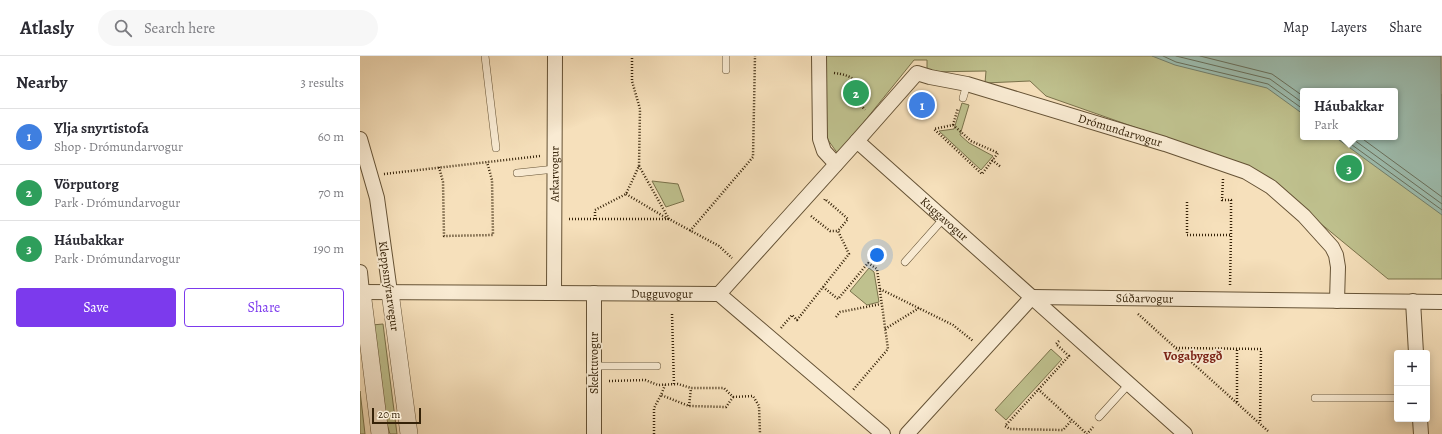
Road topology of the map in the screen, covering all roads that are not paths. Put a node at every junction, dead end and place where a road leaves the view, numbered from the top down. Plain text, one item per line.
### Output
1 (485, 56) edge
2 (555, 56) edge
3 (726, 56) edge
4 (819, 56) edge
5 (726, 70) dead end
6 (360, 139) edge
7 (857, 141) junction
8 (496, 148) dead end
9 (836, 164) junction
10 (554, 169) junction
11 (517, 172) dead end
12 (944, 218) junction
13 (905, 262) dead end
14 (360, 272) edge
15 (361, 292) edge
16 (390, 292) junction
17 (554, 293) junction
18 (594, 293) junction
19 (719, 294) junction
20 (1032, 297) junction
21 (1336, 301) junction
22 (1413, 301) junction
23 (1442, 302) edge
24 (360, 341) edge
25 (1416, 350) edge
26 (594, 366) junction
27 (657, 366) dead end
28 (374, 384) junction
29 (1129, 384) junction
30 (1315, 398) dead end
31 (1394, 398) edge
32 (1099, 417) dead end
33 (1420, 422) edge
34 (380, 434) edge
35 (409, 434) edge
36 (594, 434) edge
37 (883, 434) edge
38 (907, 434) edge
39 (1185, 434) edge
40 (1421, 434) edge

1 - 8 lane
2 - 10 street, Arkarvogur
3 - 5 lane
4 - 9 street
6 - 16 street, Kleppsmýrarvegur
7 - 9 street
7 - 12 street, Kuggavogur
7 - 21 street, Drómundarvogur
9 - 19 street
10 - 11 lane
10 - 17 street, Arkarvogur
12 - 13 lane
12 - 20 street, Kuggavogur
14 - 15 street
15 - 16 street
15 - 28 street
16 - 17 street, Dugguvogur
16 - 35 street, Kleppsmýrarvegur
17 - 18 street, Dugguvogur
18 - 19 street, Dugguvogur
18 - 26 street, Skektuvogur
19 - 37 street
20 - 21 street, Súðarvogur
20 - 29 street, Kuggavogur
20 - 38 street
21 - 22 street, Súðarvogur
22 - 23 street, Súðarvogur
22 - 25 street
24 - 28 street
26 - 27 lane
26 - 36 street, Skektuvogur
28 - 34 street
29 - 32 lane
29 - 39 street, Kuggavogur
30 - 31 lane
33 - 40 street

